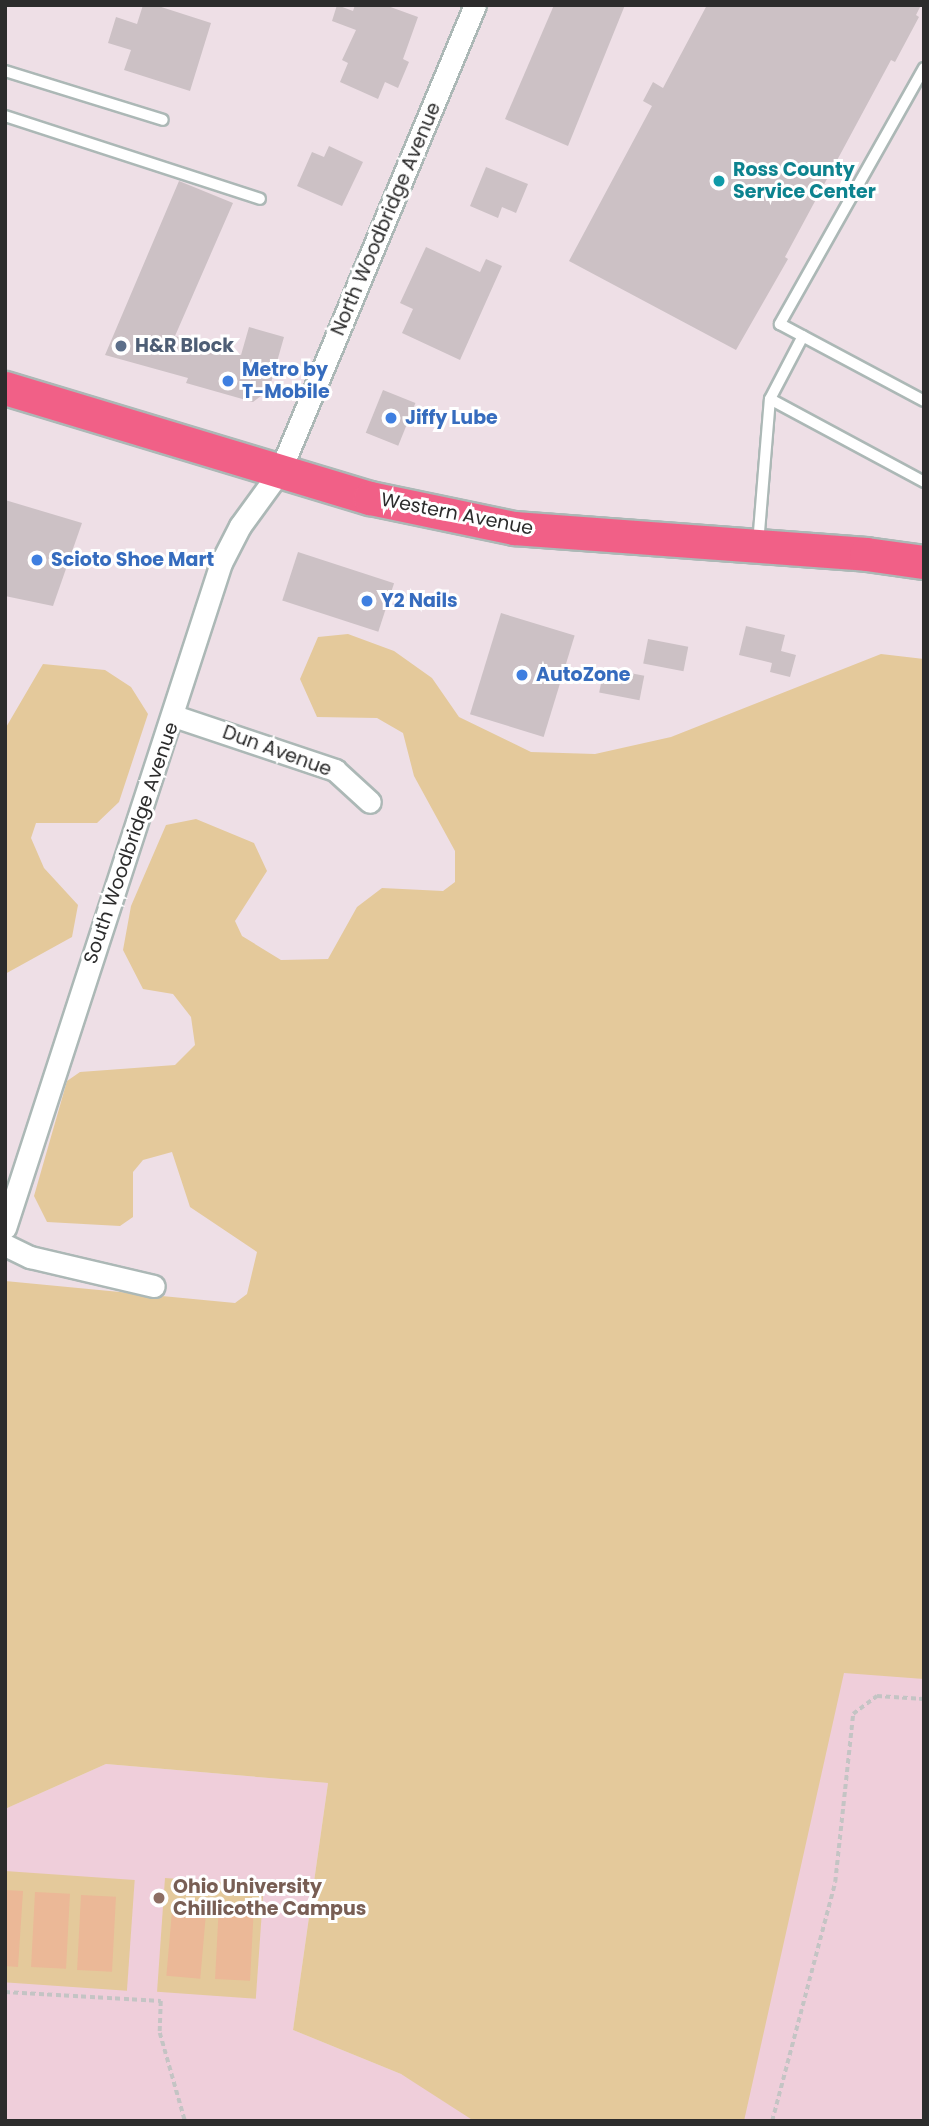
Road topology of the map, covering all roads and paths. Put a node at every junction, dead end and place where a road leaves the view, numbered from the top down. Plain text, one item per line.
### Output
1 (475, 5) edge
2 (924, 68) edge
3 (5, 71) edge
4 (5, 116) edge
5 (163, 120) dead end
6 (260, 198) dead end
7 (803, 336) junction
8 (5, 388) edge
9 (770, 399) junction
10 (924, 401) edge
11 (280, 471) junction
12 (924, 482) edge
13 (758, 547) junction
14 (924, 562) edge
15 (174, 716) junction
16 (370, 802) dead end
17 (5, 1227) edge
18 (5, 1245) edge
19 (154, 1286) dead end
20 (924, 1699) edge
21 (5, 1992) edge
22 (185, 2121) edge
23 (772, 2121) edge

1 - 11 street, North Woodbridge Avenue
2 - 7 lane
3 - 5 lane
4 - 6 lane
7 - 9 lane
7 - 10 lane
8 - 11 main road, Western Avenue
9 - 12 lane
9 - 13 lane
11 - 13 main road, Western Avenue
11 - 15 street, South Woodbridge Avenue
13 - 14 main road, Western Avenue
15 - 16 street, Dun Avenue
15 - 17 street, South Woodbridge Avenue
18 - 19 street
20 - 23 path
21 - 22 path

